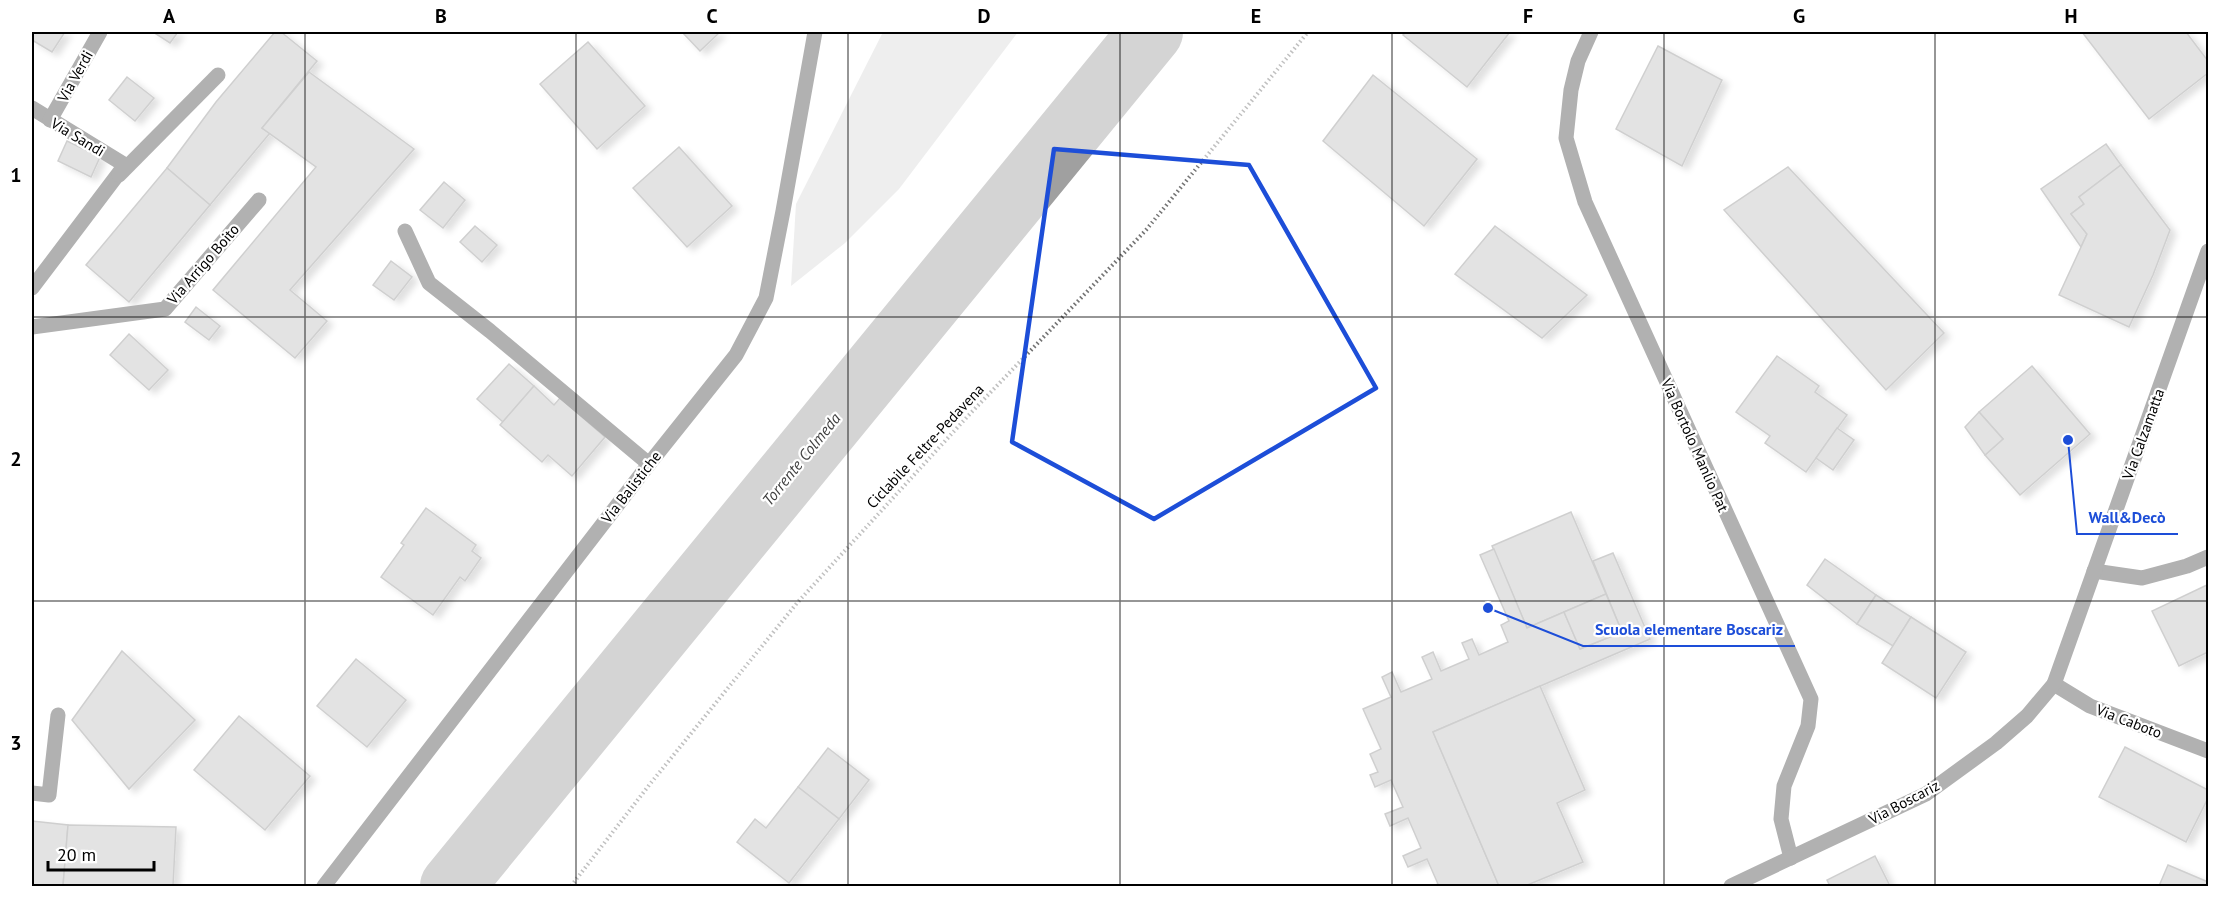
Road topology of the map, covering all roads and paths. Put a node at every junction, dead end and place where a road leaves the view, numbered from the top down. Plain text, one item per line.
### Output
1 (100, 32) edge
2 (815, 32) edge
3 (1308, 32) edge
4 (1591, 32) edge
5 (218, 75) dead end
6 (32, 108) edge
7 (50, 120) junction
8 (110, 184) junction
9 (259, 200) dead end
10 (405, 231) dead end
11 (2208, 251) edge
12 (32, 288) edge
13 (32, 327) edge
14 (649, 464) junction
15 (2208, 558) edge
16 (2094, 571) junction
17 (2054, 684) junction
18 (58, 715) dead end
19 (2208, 751) edge
20 (32, 793) edge
21 (1791, 858) junction
22 (324, 886) edge
23 (571, 886) edge
24 (1731, 886) edge

1 - 7 street, Via Verdi
2 - 14 street, Via Balistiche
3 - 23 path, Ciclabile Feltre-Pedavena
4 - 21 street, Via Bortolo Manlio Pat
5 - 8 street
6 - 7 street, Via Sandi
7 - 8 street, Via Sandi
8 - 12 street
9 - 13 street, Via Arrigo Boito
10 - 14 street
11 - 16 street, Via Calzamatta
14 - 22 street, Via Balistiche
15 - 16 street
16 - 17 street, Via Calzamatta
17 - 19 street, Via Caboto
17 - 21 street, Via Boscariz
18 - 20 street
21 - 24 street, Via Boscariz

